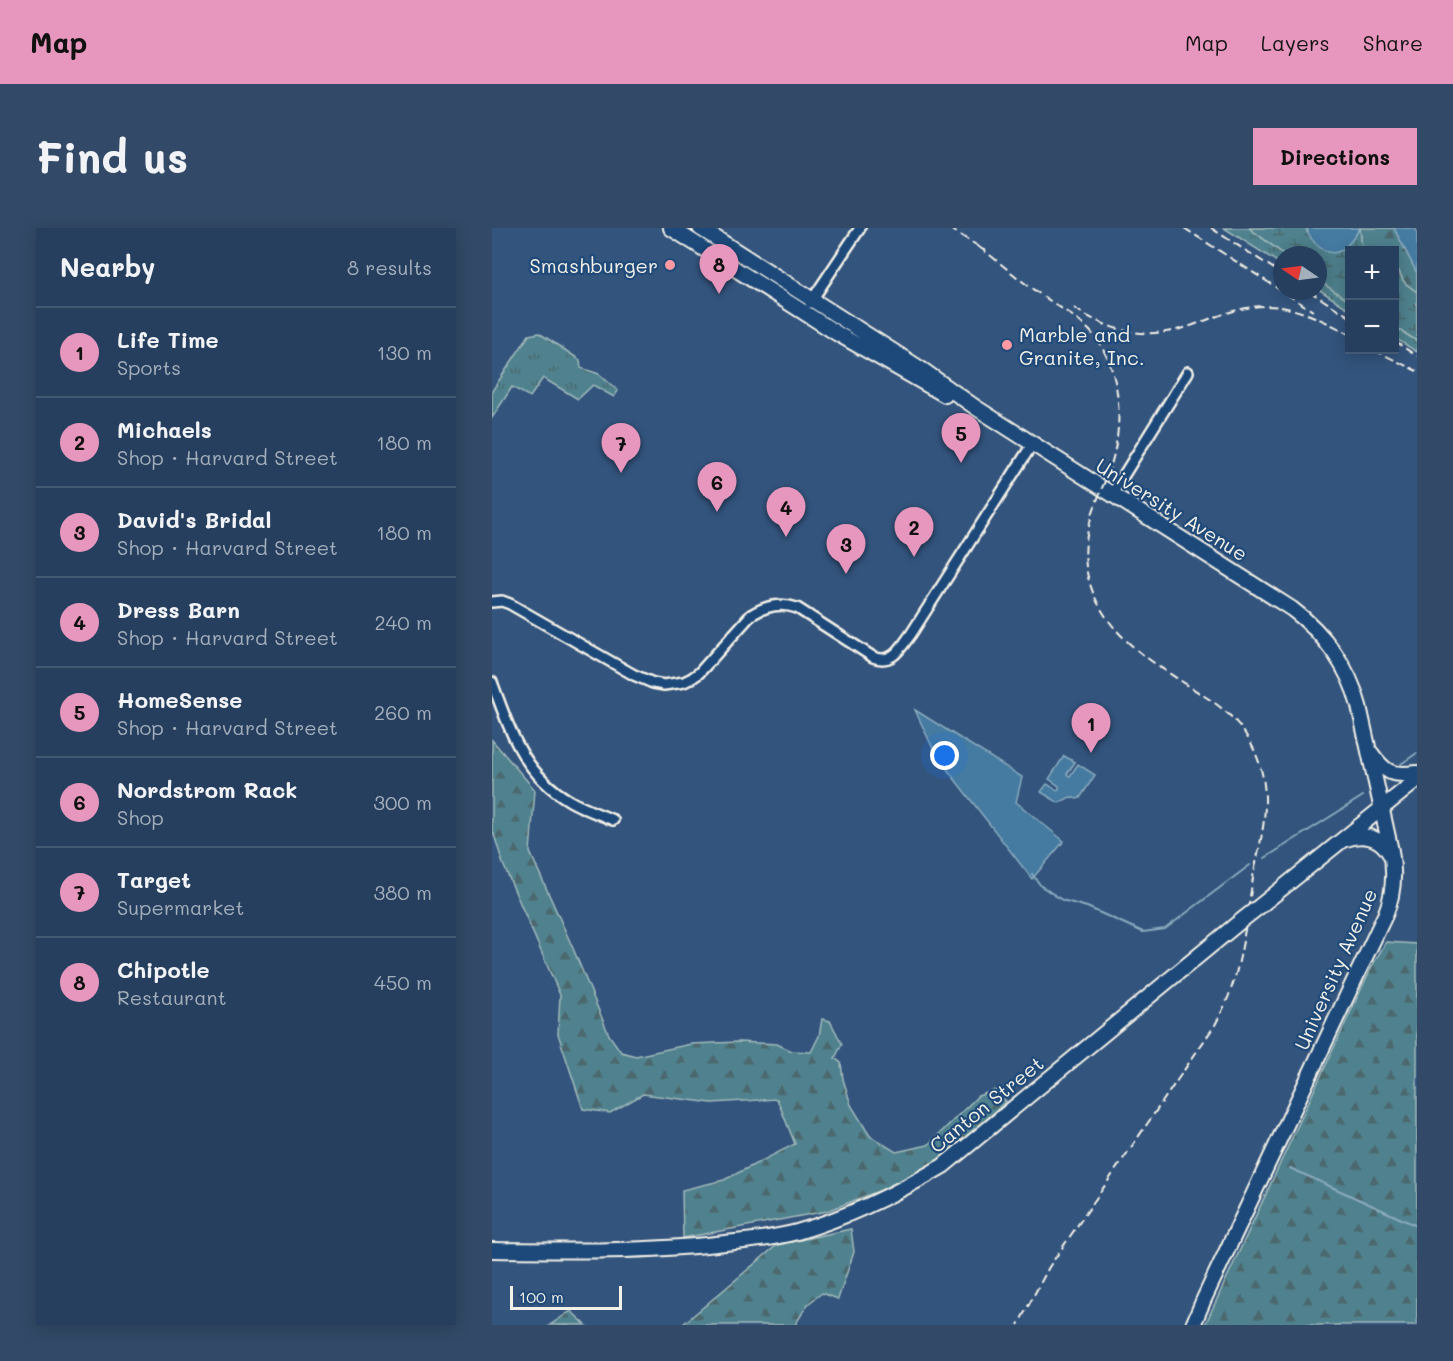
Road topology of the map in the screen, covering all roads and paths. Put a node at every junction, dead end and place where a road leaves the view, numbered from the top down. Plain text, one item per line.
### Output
1 (671, 228) edge
2 (700, 228) edge
3 (860, 228) edge
4 (812, 300) junction
5 (804, 313) junction
6 (1188, 372) dead end
7 (975, 407) junction
8 (1033, 443) junction
9 (1112, 494) junction
10 (492, 602) edge
11 (492, 682) edge
12 (1368, 747) junction
13 (1417, 773) edge
14 (1417, 780) edge
15 (1381, 809) junction
16 (613, 820) dead end
17 (1344, 839) junction
18 (1392, 859) junction
19 (492, 1250) edge
20 (1193, 1325) edge

1 - 5 main road, University Avenue
2 - 4 main road, University Avenue
3 - 4 street
4 - 5 street
4 - 7 main road, University Avenue
5 - 7 main road, University Avenue
6 - 9 street
7 - 8 main road, University Avenue
8 - 9 main road, University Avenue
8 - 10 street
9 - 12 main road, University Avenue
11 - 16 street
12 - 13 main road
12 - 15 main road, University Avenue
14 - 15 main road, Canton Street
15 - 17 main road, Canton Street
15 - 18 main road, University Avenue
17 - 18 main road
17 - 19 main road, Canton Street, bridge
18 - 20 main road, University Avenue

